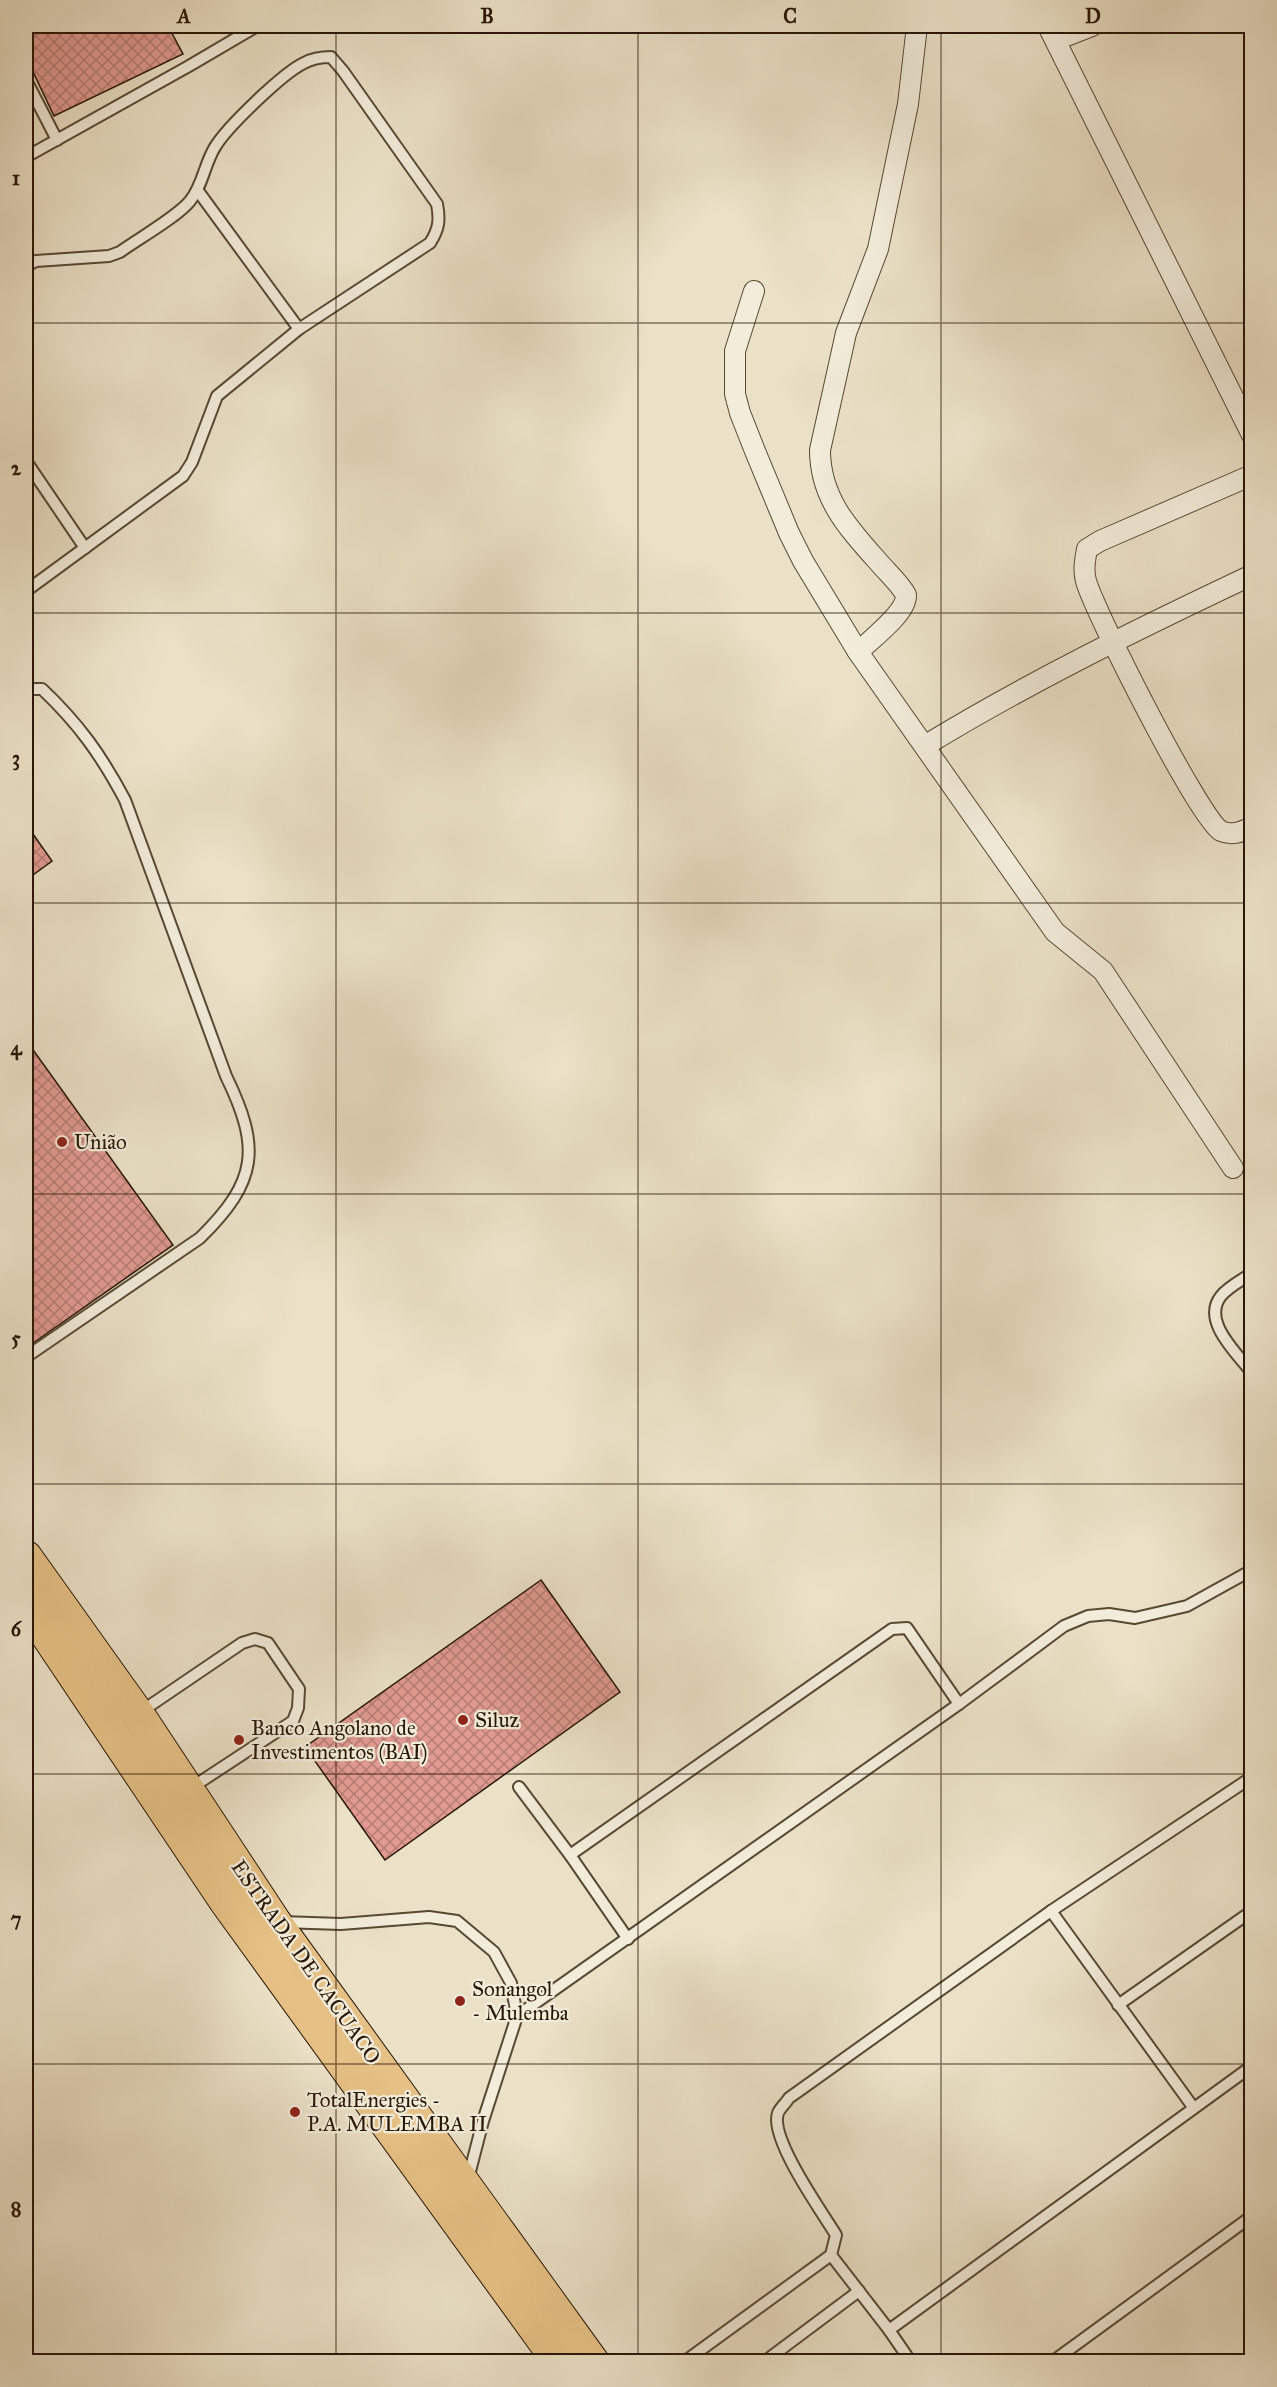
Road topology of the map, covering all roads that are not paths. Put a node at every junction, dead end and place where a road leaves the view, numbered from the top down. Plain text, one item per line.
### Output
1 (257, 26) edge
2 (917, 26) edge
3 (1092, 26) edge
4 (1052, 33) edge
5 (26, 80) edge
6 (57, 140) junction
7 (26, 157) edge
8 (198, 191) junction
9 (26, 266) edge
10 (754, 291) dead end
11 (299, 329) junction
12 (1251, 435) edge
13 (26, 461) edge
14 (1251, 475) edge
15 (85, 548) junction
16 (1251, 575) edge
17 (26, 591) edge
18 (1111, 642) junction
19 (858, 652) junction
20 (26, 689) edge
21 (926, 745) junction
22 (1251, 827) edge
23 (1233, 1168) dead end
24 (1251, 1273) edge
25 (26, 1357) edge
26 (1251, 1373) edge
27 (26, 1557) edge
28 (1251, 1570) edge
29 (27, 1610) edge
30 (959, 1704) junction
31 (138, 1714) junction
32 (1251, 1777) edge
33 (519, 1787) dead end
34 (188, 1790) junction
35 (570, 1855) junction
36 (1051, 1911) junction
37 (1251, 1911) edge
38 (275, 1922) junction
39 (628, 1939) junction
40 (1118, 2005) junction
41 (518, 2016) junction
42 (1251, 2066) edge
43 (1193, 2107) junction
44 (466, 2186) junction
45 (1251, 2216) edge
46 (831, 2255) junction
47 (859, 2292) junction
48 (888, 2330) junction
49 (559, 2361) edge
50 (593, 2361) edge
51 (684, 2361) edge
52 (764, 2361) edge
53 (911, 2361) edge
54 (1052, 2361) edge

1 - 6 lane
2 - 19 street
3 - 4 street
4 - 12 street
5 - 6 lane
6 - 7 lane
8 - 9 lane
8 - 11 lane
8 - 11 lane
10 - 19 street
11 - 15 lane
13 - 15 lane
14 - 18 street
15 - 17 lane
16 - 18 street
18 - 21 street
18 - 22 street
19 - 21 street
20 - 25 lane
21 - 23 street
24 - 26 lane
27 - 31 main road, ESTRADA DE CACUACO
28 - 30 lane
29 - 49 main road, ESTRADA DE CACUACO
30 - 35 lane
30 - 39 lane
31 - 34 main road, ESTRADA DE CACUACO
31 - 34 lane
32 - 36 lane
33 - 35 lane
34 - 38 main road, ESTRADA DE CACUACO
35 - 39 lane
36 - 40 lane
36 - 46 lane
37 - 40 lane
38 - 41 lane
38 - 44 main road, ESTRADA DE CACUACO
39 - 41 lane
40 - 43 lane
41 - 44 lane
42 - 43 lane
43 - 48 lane
44 - 50 main road, ESTRADA DE CACUACO
45 - 54 lane
46 - 47 lane
46 - 51 lane
47 - 48 lane
47 - 52 lane
48 - 53 lane

